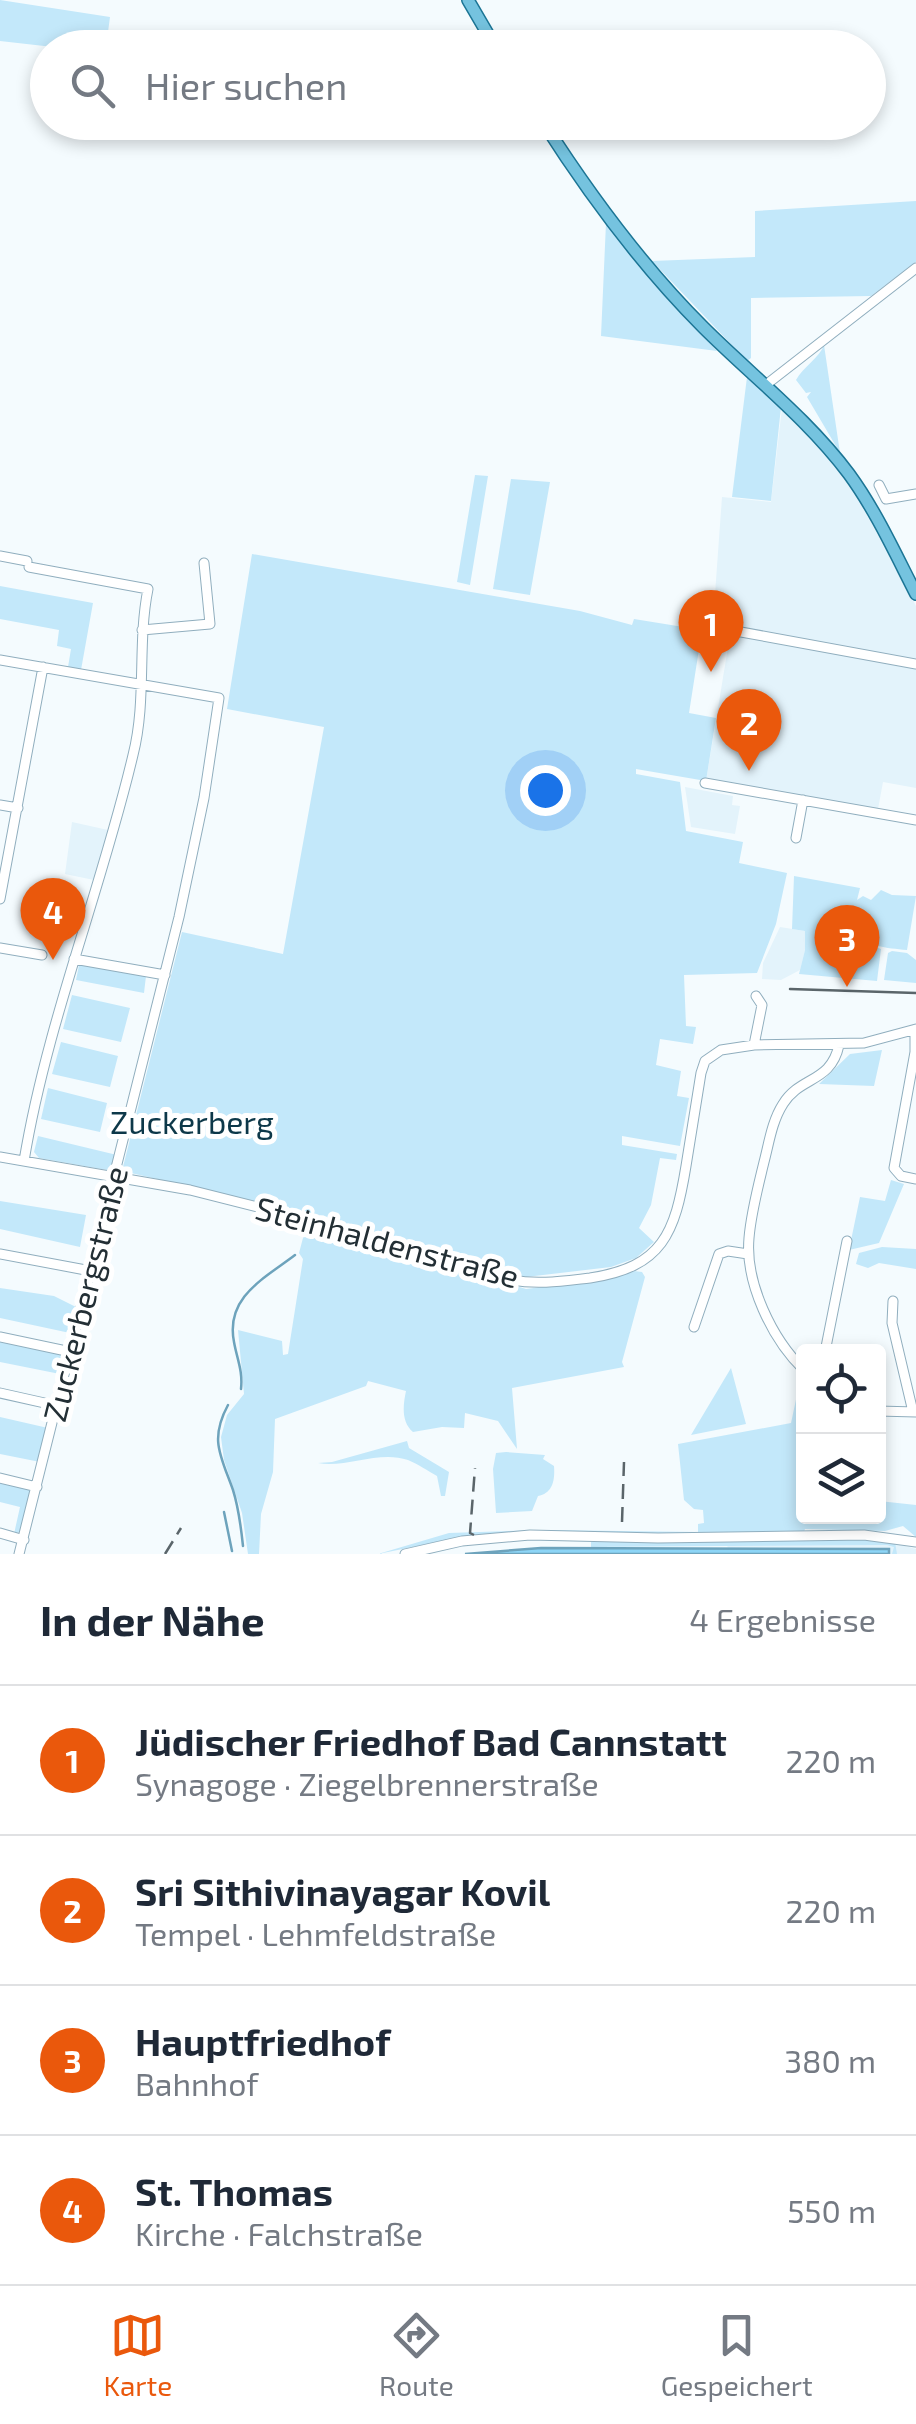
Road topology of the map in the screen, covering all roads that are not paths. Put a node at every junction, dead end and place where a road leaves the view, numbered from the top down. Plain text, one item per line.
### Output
1 (468, 0) edge
2 (486, 30) edge
3 (555, 140) edge
4 (916, 268) edge
5 (766, 384) junction
6 (880, 485) dead end
7 (916, 494) edge
8 (0, 556) edge
9 (204, 563) dead end
10 (916, 594) edge
11 (142, 630) junction
12 (730, 630) dead end
13 (0, 660) edge
14 (916, 664) edge
15 (43, 668) junction
16 (143, 685) junction
17 (706, 783) dead end
18 (803, 800) junction
19 (0, 805) edge
20 (18, 808) junction
21 (916, 820) edge
22 (796, 838) dead end
23 (0, 900) edge
24 (0, 948) edge
25 (42, 955) dead end
26 (74, 959) junction
27 (165, 976) junction
28 (756, 996) dead end
29 (915, 1030) edge
30 (839, 1045) junction
31 (754, 1046) junction
32 (0, 1157) edge
33 (24, 1161) junction
34 (116, 1176) junction
35 (916, 1179) edge
36 (847, 1241) dead end
37 (0, 1254) edge
38 (748, 1254) junction
39 (91, 1271) junction
40 (893, 1301) dead end
41 (694, 1328) dead end
42 (0, 1337) edge
43 (828, 1344) edge
44 (71, 1352) junction
45 (796, 1361) edge
46 (0, 1393) edge
47 (58, 1406) junction
48 (886, 1410) edge
49 (914, 1412) edge
50 (0, 1478) edge
51 (37, 1487) junction
52 (0, 1534) edge
53 (24, 1540) junction
54 (916, 1542) edge
55 (19, 1554) edge
56 (405, 1554) edge

1 - 2 main road
3 - 5 main road
4 - 5 street
5 - 10 main road
6 - 7 street
8 - 11 street
9 - 11 street
11 - 16 street
12 - 14 street
13 - 15 street
15 - 16 street
15 - 20 street
16 - 26 street
16 - 27 street, Zuckerbergstraße
17 - 18 street
18 - 21 street
18 - 22 street
19 - 20 street
20 - 23 street
24 - 25 street
26 - 27 street
26 - 33 street
27 - 34 street, Zuckerbergstraße
28 - 31 street
29 - 30 street, Steinhaldenstraße
29 - 35 street
30 - 31 street, Steinhaldenstraße
30 - 38 street
31 - 34 street, Steinhaldenstraße
32 - 33 street, Steinhaldenstraße
33 - 34 street, Steinhaldenstraße
34 - 39 street, Zuckerbergstraße
36 - 43 street
37 - 39 street
38 - 41 street
38 - 45 street
39 - 44 street, Zuckerbergstraße
40 - 49 street
42 - 44 street
44 - 47 street, Zuckerbergstraße
46 - 47 street
47 - 51 street, Zuckerbergstraße
48 - 49 street
50 - 51 street
51 - 53 street, Zuckerbergstraße
52 - 53 street
53 - 55 street, Zuckerbergstraße
54 - 56 street

